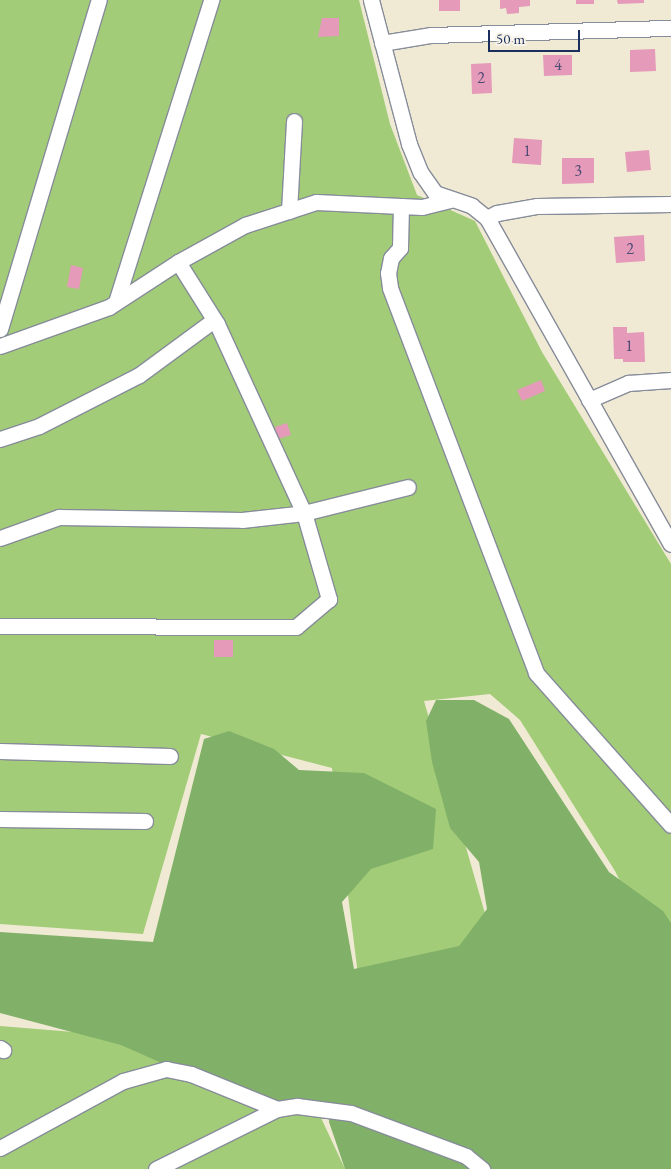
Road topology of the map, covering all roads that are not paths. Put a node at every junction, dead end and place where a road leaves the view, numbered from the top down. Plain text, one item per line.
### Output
1 (99, 0) edge
2 (211, 0) edge
3 (371, 0) edge
4 (671, 28) edge
5 (382, 43) junction
6 (294, 121) dead end
7 (450, 200) junction
8 (671, 204) edge
9 (401, 206) junction
10 (289, 211) junction
11 (488, 218) junction
12 (178, 262) junction
13 (116, 302) junction
14 (214, 320) junction
15 (0, 328) edge
16 (0, 346) edge
17 (671, 380) edge
18 (589, 400) junction
19 (0, 440) edge
20 (408, 487) dead end
21 (304, 513) junction
22 (0, 538) edge
23 (671, 544) edge
24 (0, 626) edge
25 (0, 752) edge
26 (170, 756) dead end
27 (0, 819) edge
28 (145, 821) dead end
29 (671, 826) edge
30 (276, 1109) junction
31 (0, 1148) edge
32 (156, 1169) edge
33 (482, 1169) edge

1 - 15 street
2 - 13 street
3 - 5 street
4 - 5 street
5 - 7 street
6 - 10 street
7 - 9 street
7 - 11 street
8 - 11 street
9 - 10 street
9 - 29 street
10 - 12 street
11 - 18 street
12 - 13 street
12 - 14 street
13 - 16 street
14 - 19 street
14 - 21 street
17 - 18 street
18 - 23 street
20 - 21 street
21 - 22 street
21 - 24 street
25 - 26 street
27 - 28 street
30 - 31 street
30 - 32 street
30 - 33 street

